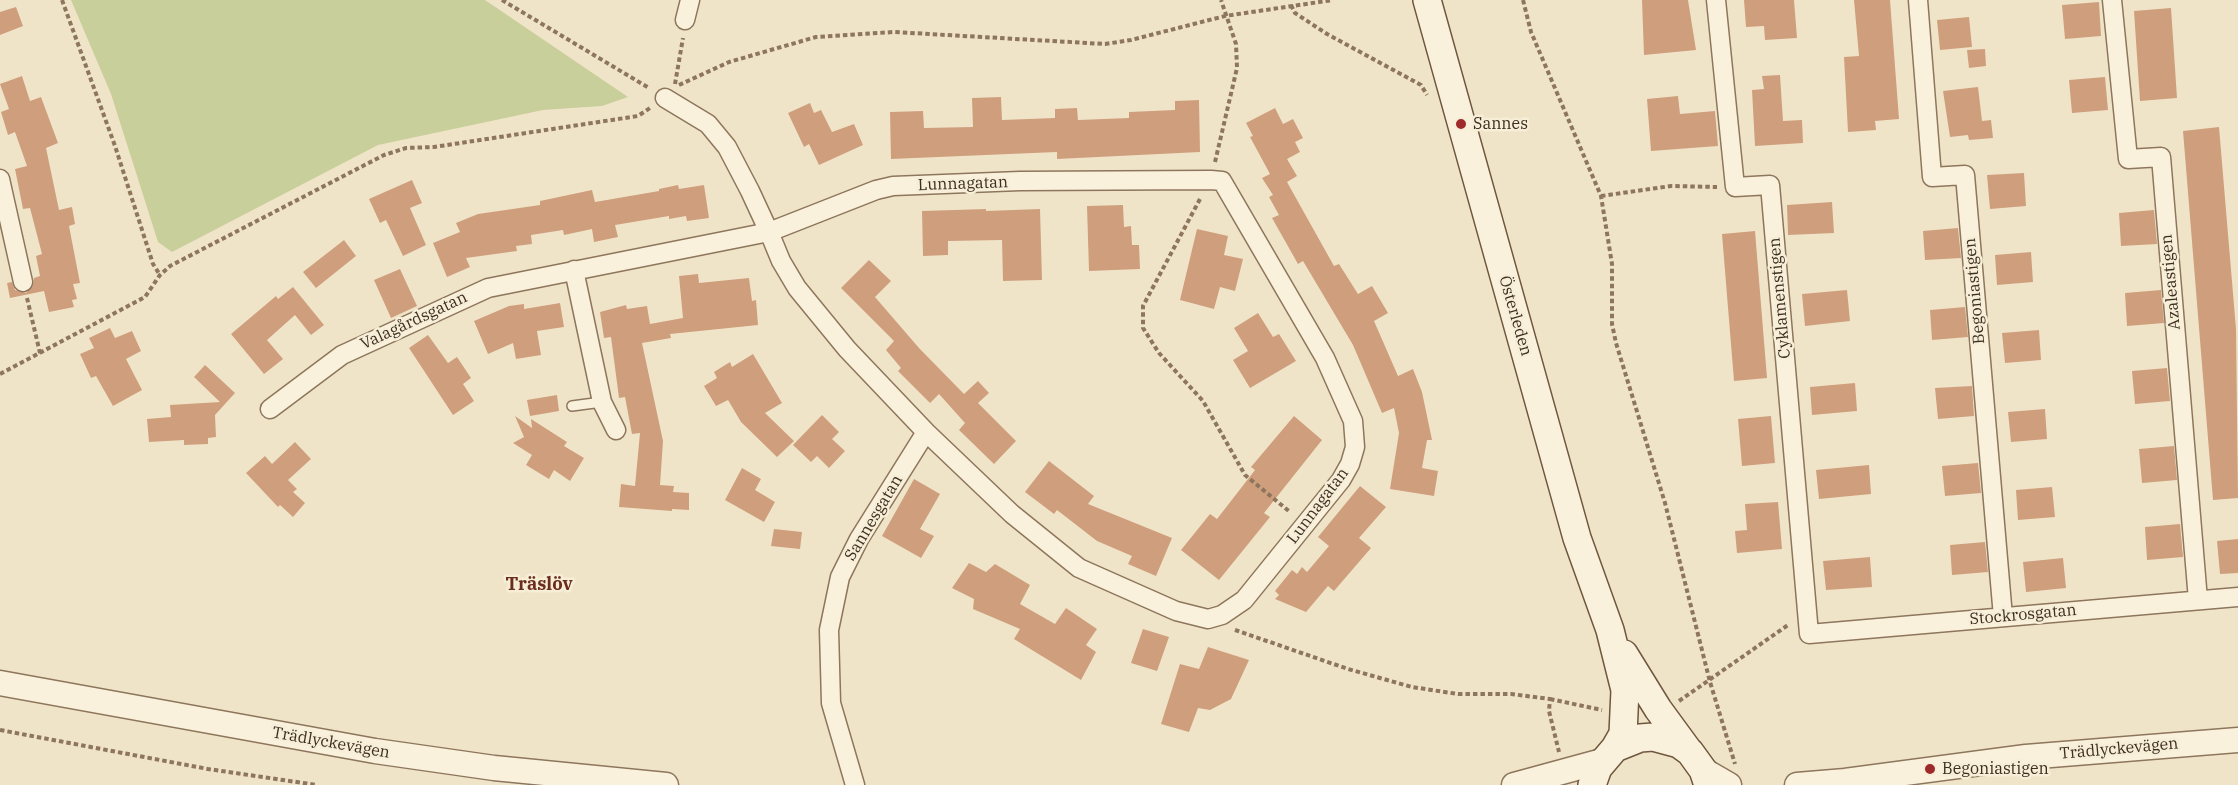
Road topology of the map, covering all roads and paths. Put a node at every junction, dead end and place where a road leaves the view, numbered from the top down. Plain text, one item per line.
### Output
1 (62, 0) edge
2 (502, 0) edge
3 (690, 0) edge
4 (1221, 0) edge
5 (1333, 0) edge
6 (1426, 0) edge
7 (1523, 0) edge
8 (1716, 0) edge
9 (1918, 0) edge
10 (2112, 0) edge
11 (1291, 5) junction
12 (1225, 16) junction
13 (686, 20) joint
14 (1427, 94) dead end
15 (665, 98) junction
16 (0, 179) edge
17 (1211, 180) junction
18 (1735, 187) junction
19 (1601, 196) junction
20 (769, 232) junction
21 (574, 270) junction
22 (160, 274) junction
23 (23, 282) joint
24 (40, 353) junction
25 (0, 374) edge
26 (602, 402) junction
27 (572, 406) dead end
28 (270, 409) dead end
29 (616, 430) dead end
30 (926, 432) junction
31 (1305, 525) junction
32 (2238, 597) edge
33 (2198, 600) junction
34 (1807, 608) junction
35 (2003, 616) junction
36 (1208, 619) junction
37 (1610, 630) junction
38 (1809, 634) joint
39 (1710, 682) junction
40 (0, 683) edge
41 (1550, 699) junction
42 (1658, 709) junction
43 (1626, 715) junction
44 (0, 730) edge
45 (2238, 740) edge
46 (1603, 765) edge
47 (1700, 769) edge
48 (1564, 773) junction
49 (1734, 779) edge
50 (1820, 784) edge
51 (316, 785) edge
52 (666, 785) edge
53 (855, 785) edge
54 (1514, 785) edge
55 (1797, 785) edge

1 - 22 path
2 - 15 path
3 - 13 street
4 - 12 path
5 - 11 path
6 - 37 main road, Österleden
7 - 19 path
8 - 18 street
9 - 35 street, Begoniastigen
10 - 33 street, Azaleastigen
11 - 12 path
11 - 14 path
12 - 13 path
12 - 17 path
15 - 20 street
15 - 22 path
16 - 23 street
17 - 20 street, Lunnagatan
17 - 31 street, Lunnagatan
17 - 31 path
18 - 19 path
18 - 34 street, Cyklamenstigen
19 - 39 path
20 - 21 street, Valagårdsgatan
20 - 30 street
21 - 26 street
21 - 28 street, Valagårdsgatan
22 - 24 path
23 - 24 path
24 - 25 path
26 - 27 lane
26 - 29 street
30 - 36 street
30 - 53 street, Sannesgatan
31 - 36 street, Lunnagatan
32 - 33 street, Stockrosgatan
33 - 35 street, Stockrosgatan
34 - 38 street, Cyklamenstigen
34 - 39 path
35 - 38 street, Stockrosgatan
36 - 41 path
37 - 42 main road, Österleden
37 - 43 main road, Österleden
39 - 42 path
39 - 49 path
40 - 52 street, Trädlyckevägen
41 - 43 path
41 - 48 path
42 - 47 main road, Österleden
43 - 46 main road, Österleden
44 - 51 path
45 - 50 street, Trädlyckevägen
46 - 47 main road
46 - 48 street
47 - 49 street
48 - 54 street
50 - 55 street, Trädlyckevägen

